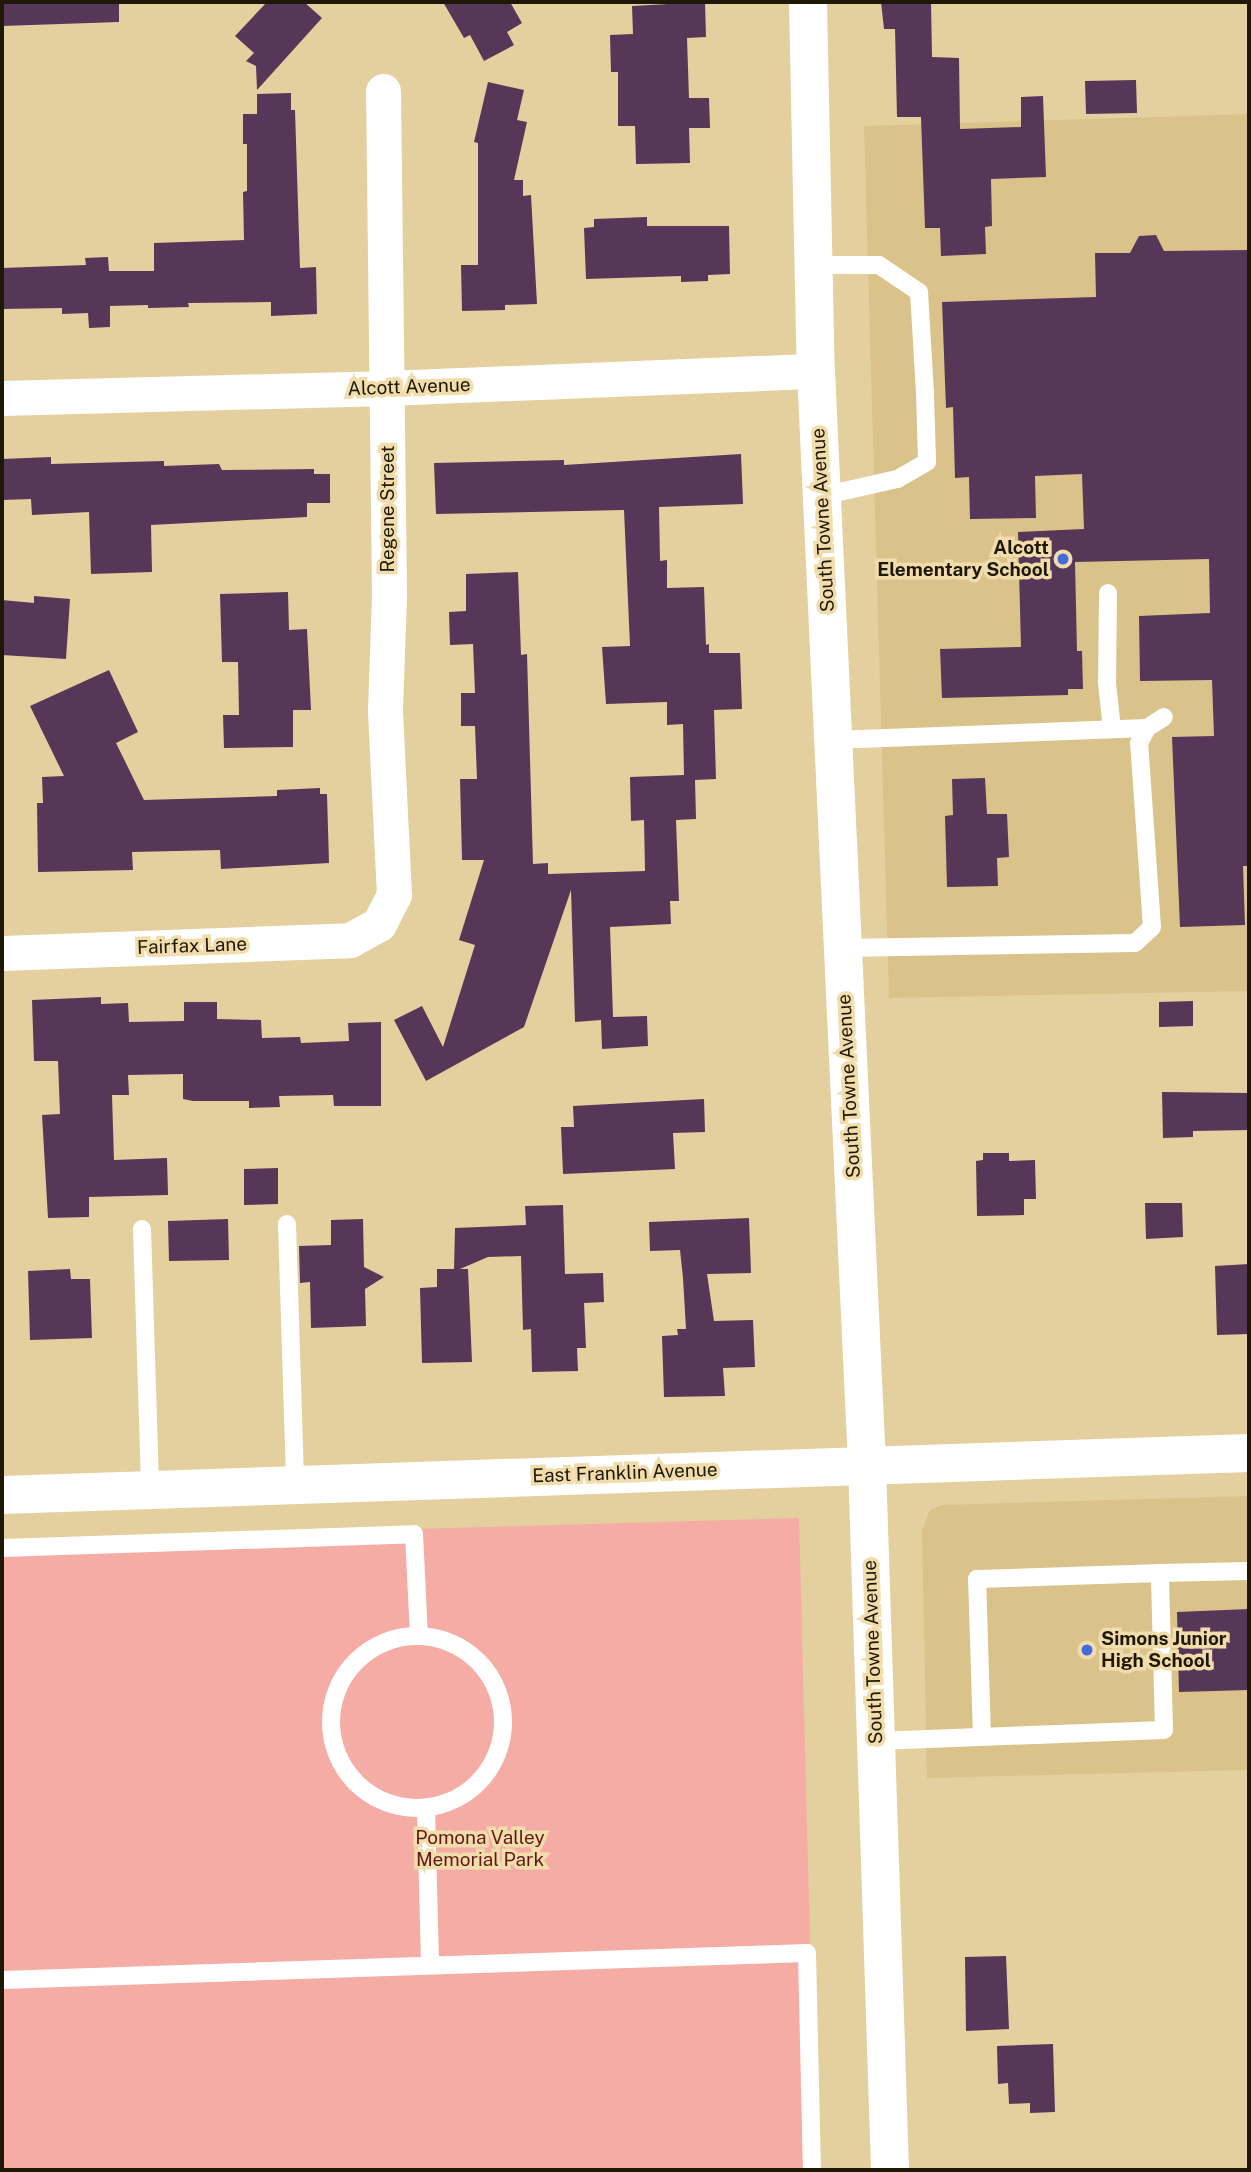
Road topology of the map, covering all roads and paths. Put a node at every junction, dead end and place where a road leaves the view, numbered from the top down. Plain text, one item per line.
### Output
1 (808, 2) edge
2 (383, 91) dead end
3 (814, 265) junction
4 (816, 371) junction
5 (387, 388) junction
6 (2, 398) edge
7 (822, 496) junction
8 (1108, 593) dead end
9 (1164, 717) dead end
10 (1147, 727) junction
11 (1112, 729) junction
12 (834, 740) junction
13 (379, 924) joint
14 (843, 948) junction
15 (2, 953) edge
16 (288, 1224) dead end
17 (142, 1228) dead end
18 (1249, 1452) edge
19 (867, 1465) junction
20 (295, 1485) junction
21 (150, 1490) junction
22 (2, 1495) edge
23 (2, 1548) edge
24 (1249, 1572) edge
25 (1160, 1573) junction
26 (419, 1635) junction
27 (982, 1736) junction
28 (876, 1741) junction
29 (426, 1809) junction
30 (430, 1965) junction
31 (2, 1980) edge
32 (813, 2170) edge
33 (890, 2170) edge

1 - 3 street, South Towne Avenue
2 - 5 street, Regene Street
3 - 4 street, South Towne Avenue
3 - 7 lane
4 - 5 street, Alcott Avenue
4 - 7 street, South Towne Avenue
5 - 6 street, Alcott Avenue
5 - 13 street, Regene Street
7 - 12 street, South Towne Avenue
8 - 11 lane
9 - 10 lane
10 - 11 lane
10 - 14 lane
11 - 12 lane
12 - 14 street, South Towne Avenue
13 - 15 street, Fairfax Lane
14 - 19 street, South Towne Avenue
16 - 20 lane
17 - 21 lane
18 - 19 street, East Franklin Avenue
19 - 20 street, East Franklin Avenue
19 - 28 street, South Towne Avenue
20 - 21 street, East Franklin Avenue
21 - 22 street, East Franklin Avenue
23 - 26 lane
24 - 25 lane
25 - 27 lane
25 - 27 lane
26 - 29 lane
26 - 29 lane
27 - 28 lane
28 - 33 street, South Towne Avenue
29 - 30 lane
30 - 31 lane
30 - 32 lane

